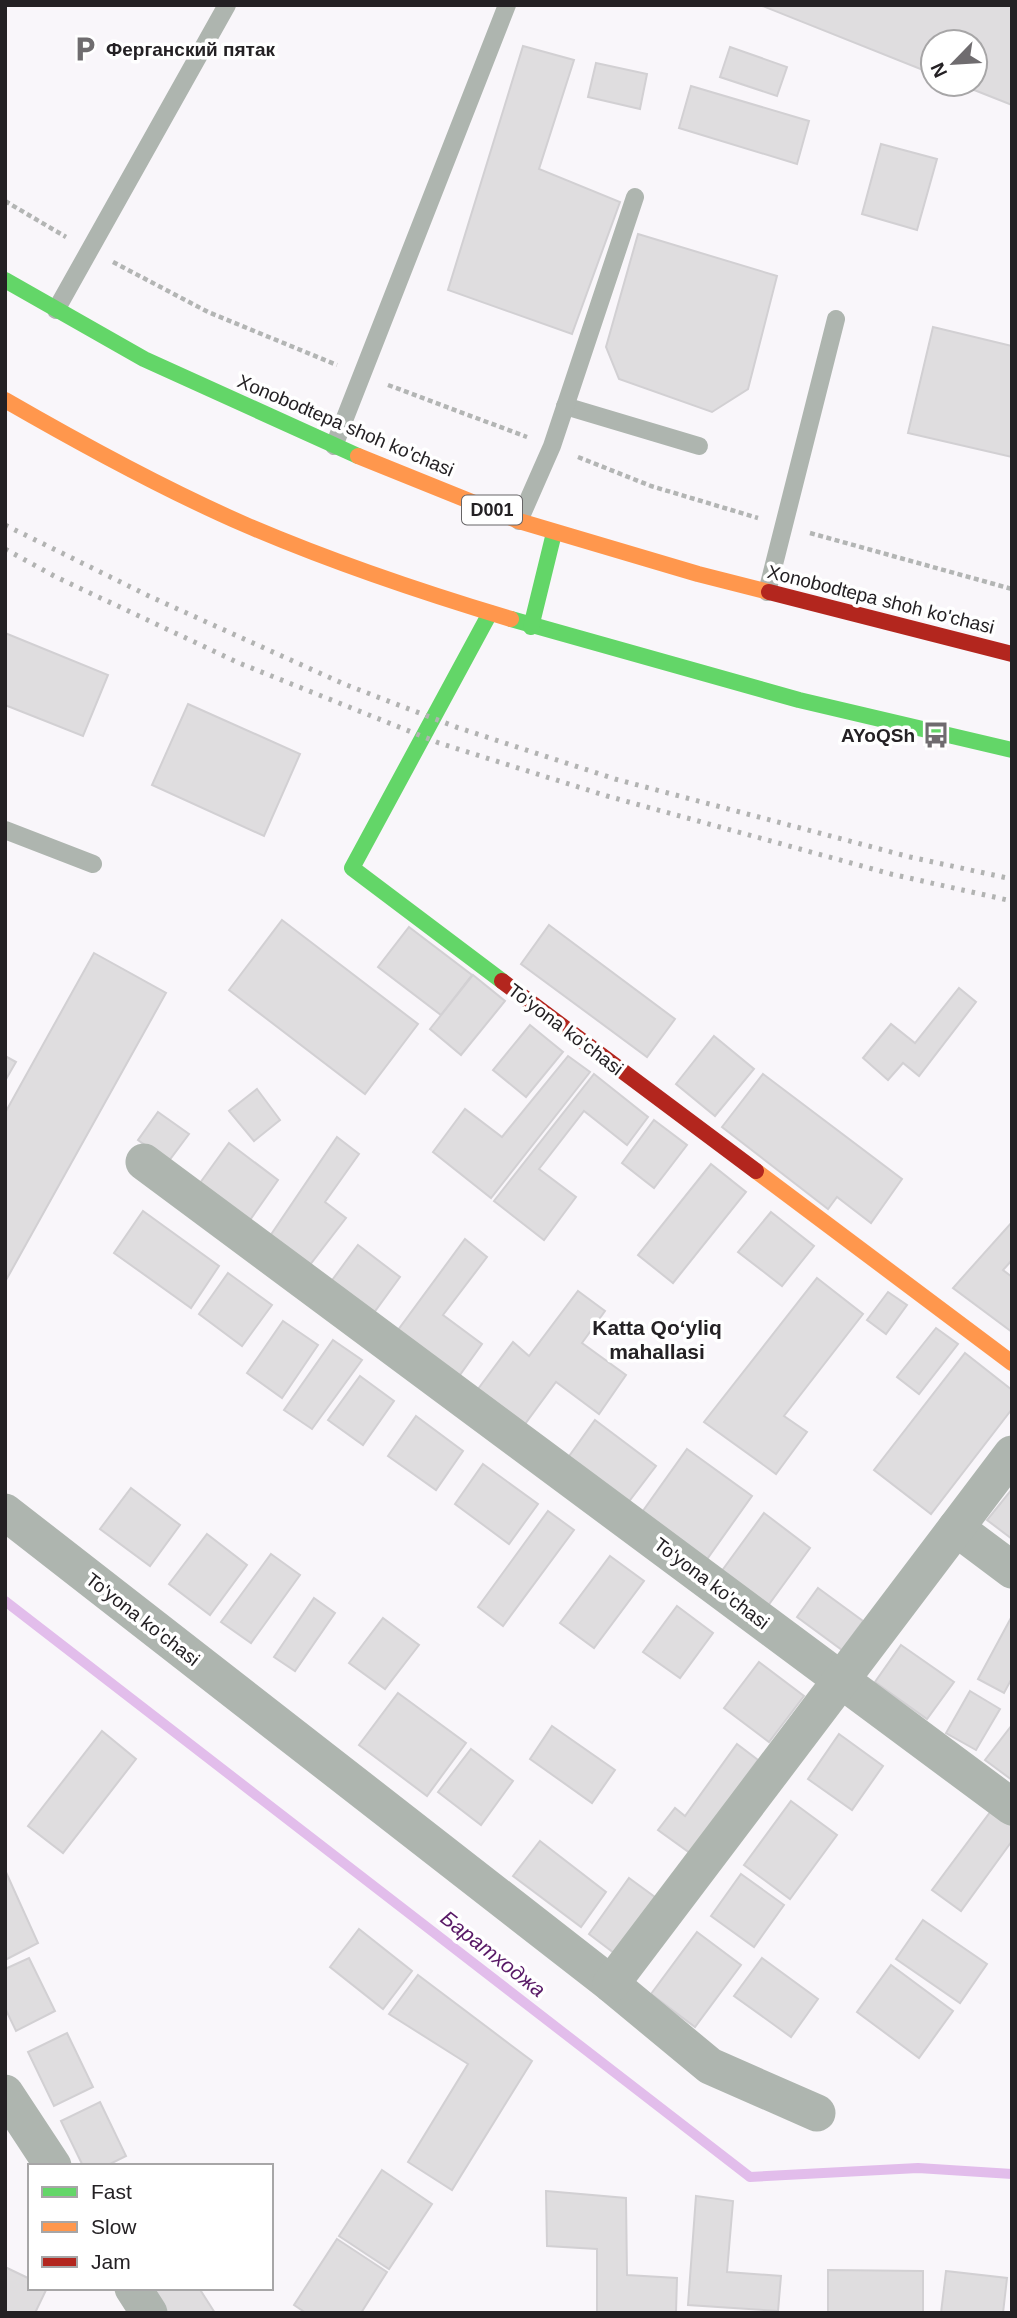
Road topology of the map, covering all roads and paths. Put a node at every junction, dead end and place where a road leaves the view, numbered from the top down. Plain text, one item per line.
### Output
1 (228, 5) edge
2 (507, 5) edge
3 (635, 197) dead end
4 (5, 201) edge
5 (90, 250) junction
6 (5, 280) edge
7 (56, 310) junction
8 (836, 319) dead end
9 (363, 376) junction
10 (5, 400) edge
11 (565, 405) junction
12 (334, 446) junction
13 (552, 446) junction
14 (699, 446) dead end
15 (519, 522) junction
16 (784, 526) junction
17 (554, 533) junction
18 (1012, 589) edge
19 (767, 592) junction
20 (490, 613) junction
21 (531, 627) junction
22 (1012, 654) edge
23 (1012, 750) edge
24 (5, 830) edge
25 (93, 863) dead end
26 (144, 1162) dead end
27 (1012, 1363) edge
28 (1012, 1454) edge
29 (5, 1512) edge
30 (956, 1528) junction
31 (1012, 1570) edge
32 (842, 1679) junction
33 (1012, 1807) edge
34 (611, 1984) junction
35 (5, 2093) edge
36 (817, 2112) dead end
37 (52, 2164) edge

1 - 5 lane
2 - 9 lane
3 - 11 lane
4 - 5 path
5 - 7 lane
5 - 9 path
6 - 7 main road, Xonobodtepa shoh ko'chasi / D001
7 - 12 main road, Xonobodtepa shoh ko'chasi / D001
8 - 16 lane
9 - 12 lane
9 - 13 path
10 - 20 main road
11 - 13 lane
11 - 14 lane
12 - 15 main road, Xonobodtepa shoh ko'chasi / D001
13 - 15 lane
13 - 16 path
15 - 17 main road, Xonobodtepa shoh ko'chasi / D001
16 - 18 path
16 - 19 lane
17 - 19 main road, Xonobodtepa shoh ko'chasi / D001
17 - 21 main road
19 - 22 main road, Xonobodtepa shoh ko'chasi / D001
20 - 21 main road
20 - 27 main road, To'yona ko'chasi
21 - 23 main road
24 - 25 lane
26 - 32 street, To'yona ko'chasi
28 - 30 street
29 - 34 street, To'yona ko'chasi
30 - 31 street
30 - 32 street
32 - 33 street, To'yona ko'chasi
32 - 34 street
34 - 36 street, To'yona ko'chasi
35 - 37 street

